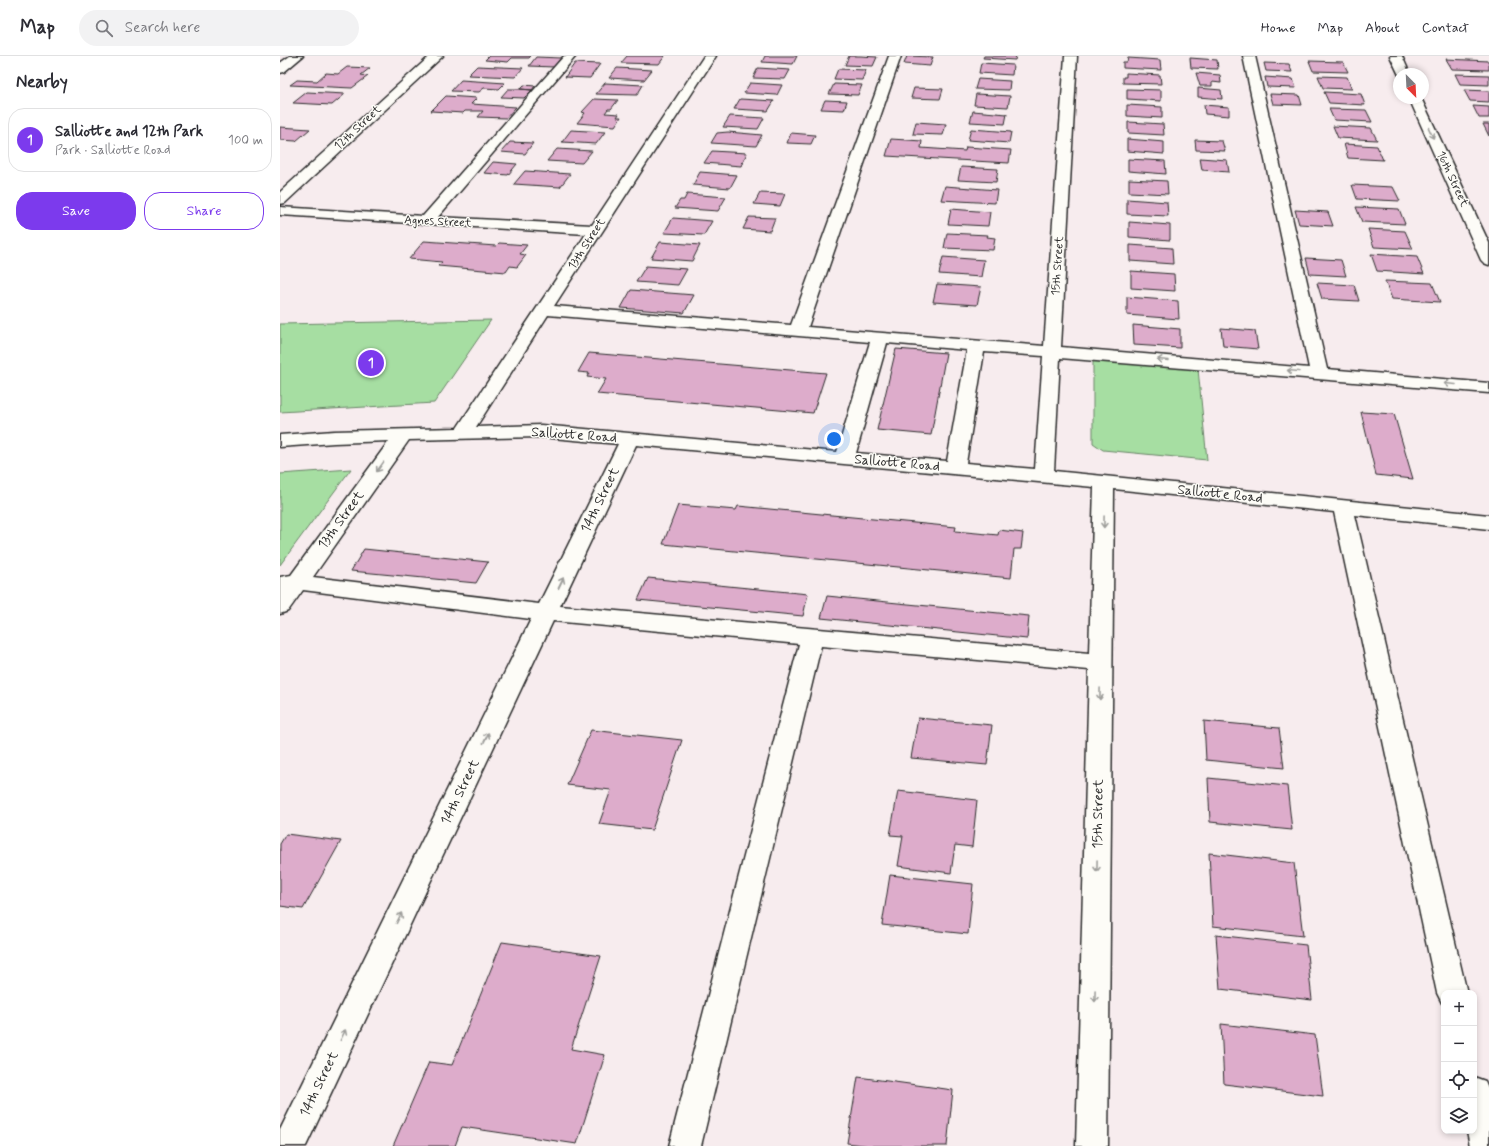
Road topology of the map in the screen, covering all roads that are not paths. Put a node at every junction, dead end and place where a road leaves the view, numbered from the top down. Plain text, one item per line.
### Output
1 (297, 56) edge
2 (437, 56) edge
3 (570, 56) edge
4 (710, 56) edge
5 (895, 56) edge
6 (1072, 56) edge
7 (1249, 56) edge
8 (1396, 56) edge
9 (1401, 68) edge
10 (280, 70) edge
11 (1418, 104) edge
12 (280, 200) edge
13 (280, 211) edge
14 (427, 222) junction
15 (596, 230) junction
16 (1489, 260) edge
17 (544, 310) junction
18 (798, 330) junction
19 (880, 337) junction
20 (977, 345) junction
21 (1052, 351) junction
22 (1319, 373) junction
23 (1489, 388) edge
24 (463, 433) junction
25 (403, 435) junction
26 (630, 438) junction
27 (280, 441) edge
28 (845, 458) junction
29 (955, 468) junction
30 (1044, 476) junction
31 (1104, 483) junction
32 (1343, 507) junction
33 (1489, 522) edge
34 (288, 583) edge
35 (280, 606) edge
36 (546, 613) junction
37 (812, 637) junction
38 (1101, 663) junction
39 (1451, 990) edge
40 (1475, 1098) edge
41 (289, 1146) edge
42 (685, 1146) edge
43 (1092, 1146) edge
44 (1486, 1146) edge

1 - 10 street
2 - 12 street, 12th Street
3 - 14 street
4 - 15 street, 13th Street
5 - 18 street
6 - 21 street, 15th Street
7 - 22 street
8 - 9 street
11 -> 16 street, 16th Street
13 - 14 street, Agnes Street
14 - 15 street, Agnes Street
15 - 17 street, 13th Street
17 - 18 street
17 - 24 street, 13th Street
18 - 19 street
19 - 20 street
19 - 28 street
20 - 21 street
20 - 29 street
22 -> 21 street
21 - 30 street, 15th Street
23 -> 22 street
24 - 25 street, Salliotte Road
24 - 26 street, Salliotte Road
25 - 27 street, Salliotte Road
25 -> 34 street, 13th Street
26 - 28 street, Salliotte Road
36 -> 26 street, 14th Street
28 - 29 street, Salliotte Road
29 - 30 street, Salliotte Road
30 - 31 street, Salliotte Road
31 - 32 street, Salliotte Road
31 -> 38 street, 15th Street
32 - 33 street, Salliotte Road
32 - 39 street
34 - 35 street, 13th Street
34 - 36 street
36 - 37 street
41 -> 36 street, 14th Street
37 - 38 street
37 - 42 street
38 -> 43 street, 15th Street
40 - 44 street

